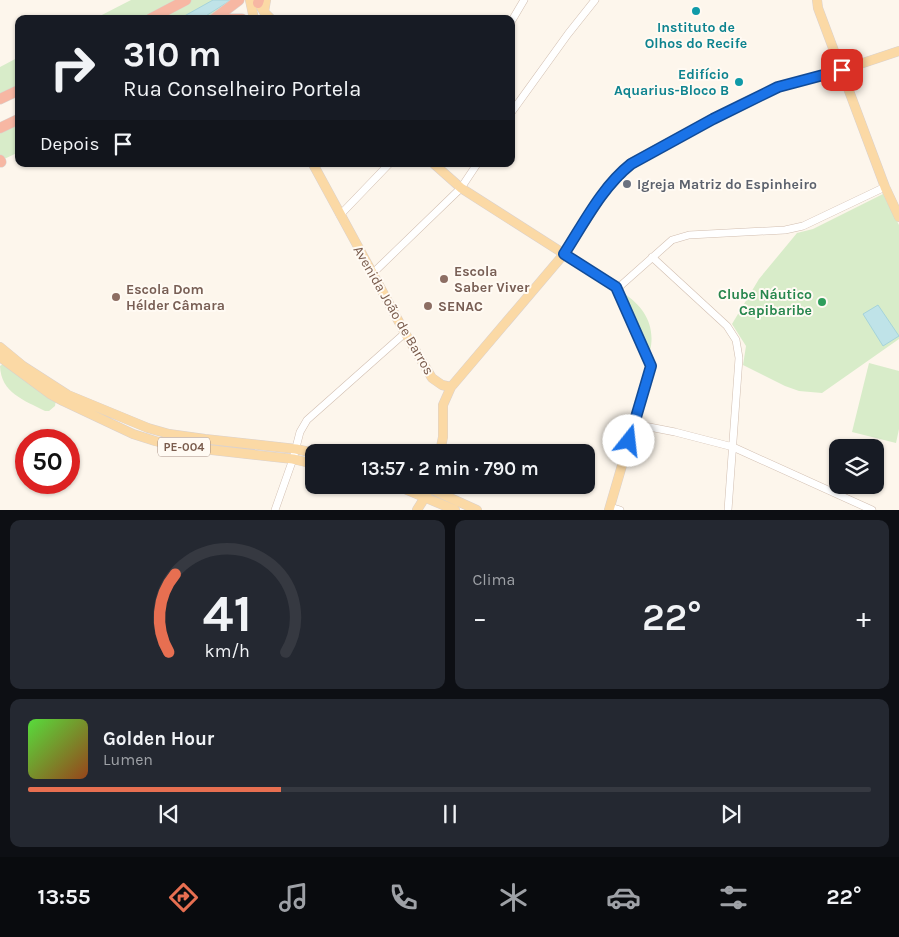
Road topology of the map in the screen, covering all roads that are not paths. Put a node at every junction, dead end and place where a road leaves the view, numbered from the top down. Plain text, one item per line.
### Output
1 (186, 0) edge
2 (196, 0) edge
3 (239, 0) edge
4 (524, 0) edge
5 (595, 0) edge
6 (817, 0) edge
7 (258, 1) edge
8 (158, 15) edge
9 (168, 15) edge
10 (219, 15) edge
11 (255, 15) edge
12 (266, 15) edge
13 (515, 15) edge
14 (899, 51) edge
15 (842, 70) junction
16 (15, 92) edge
17 (0, 99) edge
18 (515, 107) edge
19 (15, 122) edge
20 (0, 128) edge
21 (315, 167) edge
22 (387, 167) edge
23 (437, 167) edge
24 (475, 167) edge
25 (885, 187) junction
26 (461, 188) junction
27 (340, 215) junction
28 (899, 216) edge
29 (564, 254) junction
30 (652, 257) junction
31 (372, 274) junction
32 (618, 288) dead end
33 (404, 333) junction
34 (0, 347) edge
35 (0, 357) edge
36 (451, 388) junction
37 (634, 424) junction
38 (442, 444) edge
39 (733, 447) junction
40 (296, 449) junction
41 (305, 451) edge
42 (293, 459) junction
43 (305, 462) edge
44 (417, 494) edge
45 (426, 494) edge
46 (445, 494) edge
47 (425, 497) junction
48 (610, 508) edge
49 (275, 510) edge
50 (417, 510) edge
51 (455, 510) edge
52 (478, 510) edge
53 (620, 510) edge
54 (728, 510) edge
55 (872, 510) edge

1 - 8 highway
2 - 9 highway
3 - 10 highway
4 - 13 street
5 - 18 street
6 - 15 main road
7 - 11 main road
7 - 12 main road
14 - 15 main road
15 - 25 main road
15 - 29 main road
16 - 17 highway
19 - 20 highway
21 - 27 main road, Avenida João de Barros
22 - 27 street
23 - 26 main road
24 - 26 street
25 - 28 main road
25 - 30 street
26 - 29 main road
26 - 31 street
27 - 31 main road, Avenida João de Barros
29 - 36 main road
29 - 37 main road
30 - 32 street
30 - 39 street
31 - 33 main road, Avenida João de Barros
33 - 36 main road, Avenida João de Barros
33 - 40 street
34 - 40 main road, PE-004
35 - 42 main road, PE-004
36 - 38 main road
37 - 39 street
37 - 48 main road
39 - 54 street
39 - 55 street
40 - 41 main road, PE-004
40 - 42 street
42 - 43 main road, PE-004
42 - 49 street
44 - 47 main road
45 - 47 main road
46 - 52 main road
47 - 50 main road
47 - 51 main road
48 - 53 street

